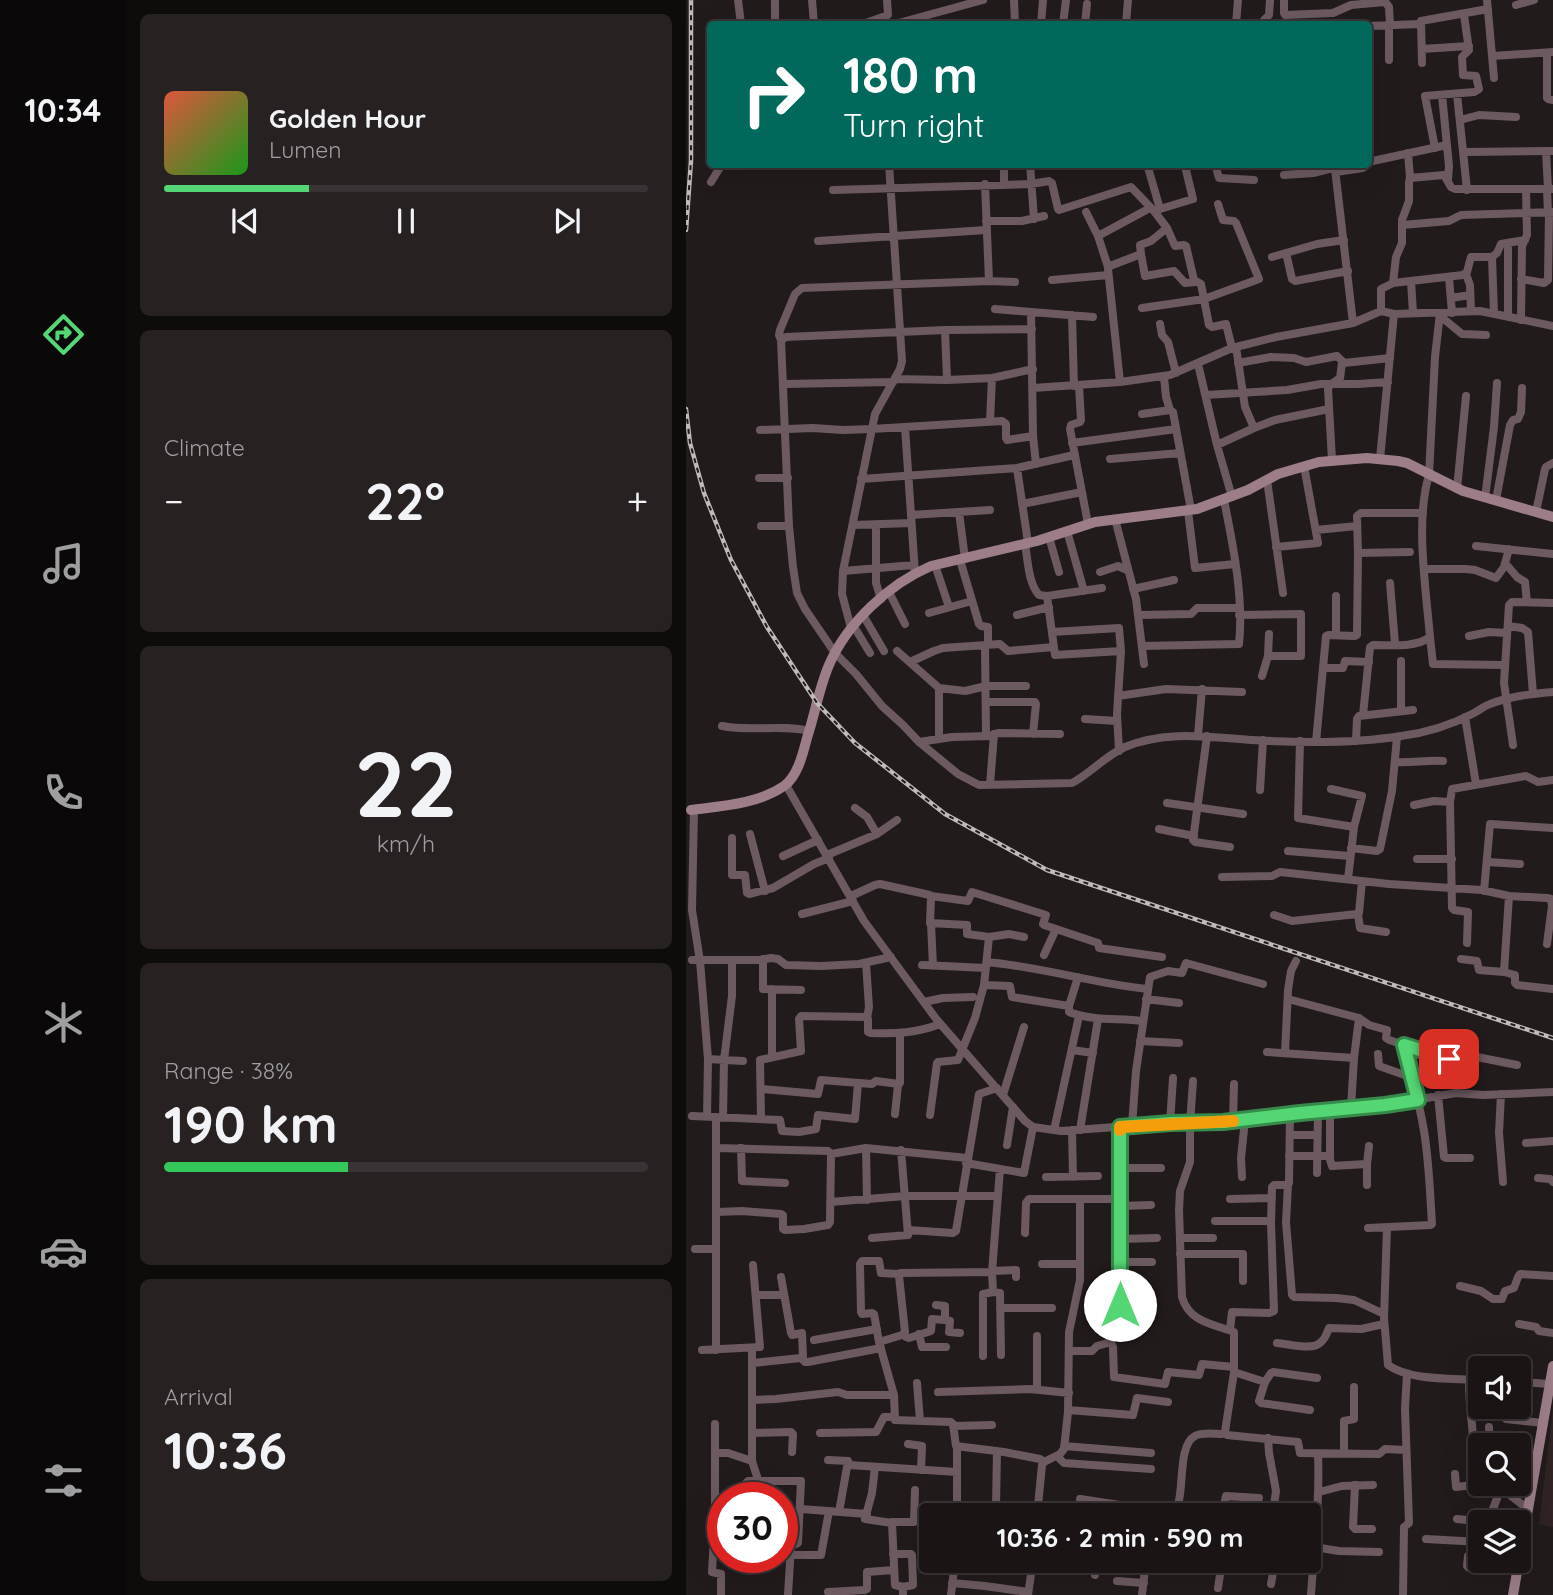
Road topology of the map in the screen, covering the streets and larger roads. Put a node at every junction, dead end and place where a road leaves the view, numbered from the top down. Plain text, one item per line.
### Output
1 (738, 0) edge
2 (775, 0) edge
3 (812, 0) edge
4 (887, 0) edge
5 (983, 0) edge
6 (1014, 0) edge
7 (1043, 0) edge
8 (1066, 0) edge
9 (1128, 0) edge
10 (1238, 0) edge
11 (1270, 0) edge
12 (1284, 0) edge
13 (1534, 0) edge
14 (1087, 4) dead end
15 (1488, 5) edge
16 (1516, 5) dead end
17 (1289, 15) junction
18 (1464, 15) junction
19 (741, 21) edge
20 (775, 21) edge
21 (814, 21) edge
22 (871, 21) edge
23 (906, 21) edge
24 (1015, 21) edge
25 (1041, 21) edge
26 (1063, 21) edge
27 (1085, 21) edge
28 (1125, 21) edge
29 (1236, 21) edge
30 (1264, 21) edge
31 (1289, 21) edge
32 (1420, 24) junction
33 (1389, 25) junction
34 (1372, 26) edge
35 (1469, 46) junction
36 (1422, 49) junction
37 (1550, 53) edge
38 (1493, 56) junction
39 (1389, 60) dead end
40 (1422, 63) dead end
41 (1494, 78) dead end
42 (1457, 93) junction
43 (1442, 95) junction
44 (1553, 100) edge
45 (1516, 117) dead end
46 (1460, 120) junction
47 (1447, 145) junction
48 (1435, 148) junction
49 (1549, 151) edge
50 (1464, 152) junction
51 (1408, 153) junction
52 (1372, 162) edge
53 (720, 168) edge
54 (889, 168) edge
55 (1004, 168) edge
56 (1030, 168) edge
57 (1148, 168) edge
58 (1185, 168) edge
59 (1216, 168) edge
60 (1363, 168) edge
61 (1336, 172) junction
62 (1284, 174) dead end
63 (1410, 178) junction
64 (1254, 180) dead end
65 (1448, 180) junction
66 (711, 182) dead end
67 (985, 184) junction
68 (1004, 184) junction
69 (1031, 184) junction
70 (890, 189) junction
71 (1526, 189) junction
72 (1549, 189) edge
73 (833, 190) dead end
74 (1467, 190) junction
75 (1218, 204) dead end
76 (1155, 209) junction
77 (1086, 212) dead end
78 (1550, 213) edge
79 (1527, 214) junction
80 (1044, 216) dead end
81 (1034, 219) junction
82 (986, 225) junction
83 (1402, 225) junction
84 (1167, 228) junction
85 (893, 236) junction
86 (1098, 236) junction
87 (1344, 240) junction
88 (1525, 240) junction
89 (818, 241) dead end
90 (1508, 243) junction
91 (1286, 253) junction
92 (1141, 254) junction
93 (1272, 257) dead end
94 (1492, 257) junction
95 (1108, 271) junction
96 (1348, 271) junction
97 (1466, 274) junction
98 (1449, 277) junction
99 (1521, 279) junction
100 (1052, 280) dead end
101 (989, 281) junction
102 (1411, 281) junction
103 (1015, 282) dead end
104 (1195, 282) junction
105 (1393, 283) junction
106 (897, 284) junction
107 (1470, 295) junction
108 (1451, 298) junction
109 (1204, 299) junction
110 (1142, 308) dead end
111 (995, 309) dead end
112 (1381, 311) junction
113 (1471, 311) junction
114 (1031, 313) junction
115 (1413, 313) junction
116 (1452, 313) junction
117 (1394, 314) junction
118 (1439, 314) junction
119 (1494, 314) junction
120 (1072, 315) junction
121 (1093, 317) dead end
122 (1508, 317) junction
123 (1521, 320) junction
124 (1353, 323) junction
125 (1160, 324) dead end
126 (1553, 326) edge
127 (1032, 329) junction
128 (946, 330) junction
129 (900, 333) junction
130 (1486, 335) dead end
131 (781, 340) junction
132 (1234, 348) junction
133 (1391, 358) junction
134 (1238, 363) junction
135 (1342, 363) junction
136 (1198, 364) junction
137 (1033, 369) junction
138 (1176, 373) junction
139 (1164, 377) junction
140 (992, 378) junction
141 (947, 380) junction
142 (894, 381) junction
143 (1120, 382) junction
144 (1388, 382) junction
145 (1497, 383) dead end
146 (784, 384) junction
147 (1330, 385) junction
148 (1077, 386) junction
149 (1033, 388) junction
150 (1522, 388) dead end
151 (1242, 394) junction
152 (1206, 396) junction
153 (1466, 396) dead end
154 (1329, 409) junction
155 (1170, 410) junction
156 (1142, 414) dead end
157 (990, 421) junction
158 (905, 427) junction
159 (1254, 428) junction
160 (785, 429) junction
161 (872, 429) junction
162 (1176, 429) junction
163 (760, 430) dead end
164 (1033, 436) junction
165 (1072, 443) junction
166 (1217, 445) junction
167 (1180, 453) junction
168 (1074, 455) junction
169 (1110, 459) dead end
170 (1380, 459) junction
171 (1332, 460) junction
172 (1553, 463) edge
173 (1036, 464) junction
174 (1304, 466) junction
175 (1017, 468) junction
176 (1430, 475) junction
177 (908, 477) junction
178 (759, 478) dead end
179 (788, 478) junction
180 (861, 479) junction
181 (1267, 480) junction
182 (1457, 489) junction
183 (1082, 492) junction
184 (1228, 498) junction
185 (1490, 499) junction
186 (1022, 504) junction
187 (990, 510) dead end
188 (1189, 511) junction
189 (959, 512) junction
190 (1536, 512) junction
191 (1423, 513) junction
192 (1553, 517) edge
193 (911, 519) junction
194 (1115, 519) junction
195 (1088, 524) junction
196 (853, 525) junction
197 (876, 525) junction
198 (761, 526) dead end
199 (789, 526) junction
200 (1357, 526) junction
201 (1316, 530) junction
202 (1068, 531) junction
203 (1049, 537) junction
204 (1026, 544) junction
205 (1476, 546) dead end
206 (1276, 547) junction
207 (1509, 549) junction
208 (1410, 552) dead end
209 (1358, 553) junction
210 (1553, 554) edge
211 (963, 559) junction
212 (1505, 563) junction
213 (1235, 564) junction
214 (935, 565) junction
215 (877, 568) junction
216 (914, 569) junction
217 (1424, 569) junction
218 (1127, 570) junction
219 (843, 571) junction
220 (1059, 572) dead end
221 (1100, 572) dead end
222 (1174, 580) dead end
223 (1390, 583) dead end
224 (1102, 588) dead end
225 (1133, 589) junction
226 (1084, 591) junction
227 (1283, 593) dead end
228 (885, 595) junction
229 (1047, 596) junction
230 (1336, 596) dead end
231 (972, 601) junction
232 (1527, 602) junction
233 (1553, 603) edge
234 (948, 607) junction
235 (1049, 607) junction
236 (1239, 611) junction
237 (929, 613) dead end
238 (863, 615) junction
239 (1017, 615) dead end
240 (1139, 615) junction
241 (905, 624) dead end
242 (852, 627) junction
243 (1507, 630) junction
244 (1052, 632) junction
245 (1269, 634) dead end
246 (1336, 635) junction
247 (1469, 636) dead end
248 (1430, 637) junction
249 (1395, 644) junction
250 (987, 645) junction
251 (1142, 646) junction
252 (1054, 647) junction
253 (897, 651) dead end
254 (1121, 651) junction
255 (884, 652) dead end
256 (835, 653) junction
257 (870, 653) dead end
258 (1268, 656) junction
259 (1401, 661) dead end
260 (910, 662) junction
261 (1369, 662) junction
262 (1144, 664) dead end
263 (1504, 665) junction
264 (1323, 667) junction
265 (1262, 676) dead end
266 (1026, 685) dead end
267 (986, 686) junction
268 (939, 688) junction
269 (1202, 689) junction
270 (1242, 692) dead end
271 (1553, 692) edge
272 (1533, 694) junction
273 (1118, 696) junction
274 (1505, 699) junction
275 (986, 702) junction
276 (1413, 710) dead end
277 (1401, 711) junction
278 (1363, 715) junction
279 (1465, 717) junction
280 (1084, 719) dead end
281 (1117, 721) junction
282 (722, 726) dead end
283 (809, 731) junction
284 (1033, 734) junction
285 (1060, 734) dead end
286 (990, 735) junction
287 (1203, 736) junction
288 (1397, 737) junction
289 (939, 739) junction
290 (1263, 740) junction
291 (1300, 741) junction
292 (1356, 741) junction
293 (919, 742) junction
294 (1315, 742) junction
295 (1513, 745) dead end
296 (1119, 751) junction
297 (1443, 761) dead end
298 (1396, 762) junction
299 (1553, 780) edge
300 (1476, 784) junction
301 (786, 785) junction
302 (990, 785) junction
303 (1331, 789) dead end
304 (1260, 790) dead end
305 (1450, 802) junction
306 (1167, 803) dead end
307 (1414, 805) dead end
308 (855, 808) dead end
309 (1198, 808) junction
310 (693, 810) joint
311 (1243, 814) dead end
312 (897, 820) dead end
313 (1354, 827) junction
314 (1159, 828) dead end
315 (1553, 828) edge
316 (750, 834) dead end
317 (877, 834) junction
318 (1194, 836) junction
319 (732, 838) dead end
320 (818, 840) junction
321 (1230, 846) dead end
322 (1288, 851) dead end
323 (1351, 852) junction
324 (783, 856) dead end
325 (828, 857) junction
326 (1417, 859) dead end
327 (1452, 859) junction
328 (1487, 862) junction
329 (1520, 864) dead end
330 (1223, 877) dead end
331 (1348, 879) junction
332 (1362, 881) junction
333 (1453, 888) junction
334 (765, 891) junction
335 (1485, 891) junction
336 (931, 896) junction
337 (1509, 896) junction
338 (852, 899) junction
339 (802, 914) dead end
340 (1358, 914) junction
341 (1274, 915) dead end
342 (931, 923) junction
343 (1056, 929) junction
344 (1386, 932) dead end
345 (989, 937) junction
346 (1024, 937) dead end
347 (1467, 943) dead end
348 (1547, 944) dead end
349 (1044, 955) dead end
350 (891, 957) junction
351 (1162, 957) dead end
352 (763, 959) junction
353 (732, 960) junction
354 (1461, 960) dead end
355 (696, 961) junction
356 (1296, 961) dead end
357 (866, 963) junction
358 (922, 965) dead end
359 (933, 965) junction
360 (987, 965) junction
361 (1504, 972) junction
362 (1078, 977) junction
363 (1263, 984) dead end
364 (984, 985) junction
365 (772, 989) junction
366 (1553, 989) edge
367 (801, 990) dead end
368 (1147, 994) junction
369 (973, 997) dead end
370 (1287, 999) junction
371 (924, 1002) junction
372 (1179, 1003) dead end
373 (1069, 1006) junction
374 (1079, 1016) junction
375 (867, 1018) junction
376 (1359, 1018) junction
377 (1098, 1019) junction
378 (1142, 1021) junction
379 (940, 1024) junction
380 (1024, 1027) dead end
381 (900, 1034) junction
382 (1140, 1041) junction
383 (1179, 1043) dead end
384 (1404, 1045) junction
385 (964, 1050) junction
386 (1072, 1050) junction
387 (1268, 1052) dead end
388 (1093, 1053) junction
389 (1285, 1053) junction
390 (1378, 1054) dead end
391 (772, 1057) junction
392 (1354, 1058) junction
393 (708, 1059) junction
394 (724, 1060) junction
395 (743, 1061) dead end
396 (1517, 1065) dead end
397 (1173, 1078) dead end
398 (1413, 1078) junction
399 (1193, 1081) dead end
400 (858, 1083) junction
401 (1234, 1084) dead end
402 (898, 1085) junction
403 (761, 1088) junction
404 (1000, 1092) junction
405 (1553, 1092) edge
406 (1501, 1094) junction
407 (1438, 1095) junction
408 (1418, 1100) junction
409 (1013, 1107) junction
410 (1351, 1108) junction
411 (1330, 1110) junction
412 (1318, 1111) junction
413 (895, 1114) dead end
414 (1290, 1114) junction
415 (930, 1115) dead end
416 (692, 1116) dead end
417 (715, 1116) junction
418 (761, 1118) junction
419 (1245, 1120) junction
420 (1233, 1121) junction
421 (1170, 1123) junction
422 (1190, 1124) junction
423 (1132, 1126) junction
424 (1033, 1127) junction
425 (1120, 1127) junction
426 (1054, 1130) junction
427 (1076, 1130) junction
428 (1290, 1135) junction
429 (1317, 1135) junction
430 (1553, 1141) edge
431 (1526, 1143) dead end
432 (1007, 1145) dead end
433 (1369, 1146) dead end
434 (716, 1148) junction
435 (741, 1148) junction
436 (866, 1148) junction
437 (901, 1150) junction
438 (831, 1154) junction
439 (1289, 1156) junction
440 (1316, 1156) junction
441 (1330, 1157) junction
442 (1470, 1158) dead end
443 (967, 1160) junction
444 (1367, 1164) junction
445 (1120, 1168) junction
446 (1161, 1168) dead end
447 (1000, 1169) junction
448 (1317, 1173) dead end
449 (1098, 1176) dead end
450 (1046, 1177) dead end
451 (1073, 1177) junction
452 (1242, 1177) dead end
453 (1538, 1178) dead end
454 (1503, 1182) dead end
455 (1553, 1182) edge
456 (785, 1183) dead end
457 (1288, 1185) junction
458 (1367, 1185) dead end
459 (905, 1196) junction
460 (961, 1196) junction
461 (997, 1196) junction
462 (1272, 1198) junction
463 (1080, 1199) junction
464 (1230, 1199) dead end
465 (867, 1200) junction
466 (830, 1202) junction
467 (1121, 1202) junction
468 (1151, 1205) dead end
469 (717, 1212) junction
470 (1215, 1221) dead end
471 (1271, 1221) junction
472 (1387, 1227) junction
473 (1368, 1228) dead end
474 (908, 1230) junction
475 (1025, 1233) dead end
476 (872, 1238) dead end
477 (1157, 1238) dead end
478 (1180, 1238) junction
479 (1213, 1238) dead end
480 (1121, 1239) junction
481 (695, 1249) dead end
482 (716, 1249) junction
483 (1180, 1254) junction
484 (1120, 1262) junction
485 (1152, 1262) dead end
486 (1042, 1264) dead end
487 (1079, 1264) junction
488 (753, 1265) dead end
489 (992, 1271) junction
490 (899, 1274) junction
491 (1553, 1276) edge
492 (781, 1277) dead end
493 (1016, 1277) dead end
494 (1243, 1281) dead end
495 (1460, 1286) dead end
496 (993, 1292) junction
497 (756, 1295) junction
498 (784, 1295) junction
499 (936, 1305) dead end
500 (1000, 1308) junction
501 (1052, 1308) dead end
502 (1384, 1319) junction
503 (944, 1320) junction
504 (1519, 1325) dead end
505 (877, 1329) junction
506 (1230, 1330) junction
507 (1553, 1333) edge
508 (904, 1334) junction
509 (919, 1334) junction
510 (960, 1334) dead end
511 (1037, 1336) dead end
512 (814, 1340) dead end
513 (1111, 1343) junction
514 (1277, 1343) dead end
515 (880, 1345) junction
516 (946, 1347) dead end
517 (752, 1348) junction
518 (702, 1350) dead end
519 (716, 1350) junction
520 (1069, 1351) junction
521 (1001, 1355) dead end
522 (983, 1356) dead end
523 (803, 1358) junction
524 (752, 1363) junction
525 (1553, 1366) edge
526 (1234, 1370) junction
527 (1407, 1374) junction
528 (1317, 1378) dead end
529 (1468, 1379) edge
530 (1265, 1382) junction
531 (916, 1383) dead end
532 (1531, 1383) edge
533 (1550, 1384) junction
534 (1354, 1387) dead end
535 (1037, 1389) junction
536 (939, 1392) dead end
537 (1069, 1393) junction
538 (894, 1395) junction
539 (753, 1400) junction
540 (1168, 1402) dead end
541 (1068, 1410) junction
542 (1310, 1410) dead end
543 (895, 1417) junction
544 (1506, 1419) edge
545 (920, 1421) junction
546 (1543, 1423) junction
547 (715, 1424) dead end
548 (992, 1425) dead end
549 (953, 1426) junction
550 (1489, 1427) dead end
551 (752, 1433) junction
552 (820, 1433) dead end
553 (1224, 1433) junction
554 (1489, 1433) edge
555 (1268, 1438) junction
556 (908, 1444) dead end
557 (1064, 1446) junction
558 (957, 1447) junction
559 (1406, 1450) junction
560 (997, 1451) junction
561 (792, 1452) dead end
562 (715, 1453) junction
563 (1151, 1453) dead end
564 (1344, 1453) junction
565 (1318, 1454) junction
566 (1057, 1456) junction
567 (828, 1460) dead end
568 (752, 1461) junction
569 (1044, 1462) junction
570 (849, 1465) junction
571 (875, 1467) junction
572 (1152, 1469) dead end
573 (921, 1470) junction
574 (957, 1472) junction
575 (1455, 1474) dead end
576 (758, 1480) junction
577 (747, 1482) edge
578 (1355, 1485) junction
579 (1373, 1485) dead end
580 (1468, 1485) edge
581 (915, 1490) dead end
582 (1319, 1492) junction
583 (1509, 1496) edge
584 (1259, 1498) dead end
585 (1080, 1499) dead end
586 (957, 1503) edge
587 (996, 1503) edge
588 (1039, 1503) edge
589 (1106, 1503) edge
590 (1178, 1503) edge
591 (1224, 1503) edge
592 (1274, 1503) edge
593 (1318, 1503) edge
594 (801, 1509) junction
595 (1528, 1509) joint
596 (829, 1511) junction
597 (839, 1512) junction
598 (867, 1514) junction
599 (1457, 1519) dead end
600 (1468, 1520) edge
601 (892, 1522) junction
602 (799, 1523) joint
603 (1372, 1529) dead end
604 (1426, 1539) dead end
605 (1468, 1541) edge
606 (798, 1543) edge
607 (1321, 1548) edge
608 (1379, 1552) dead end
609 (893, 1554) junction
610 (798, 1555) edge
611 (894, 1570) junction
612 (790, 1573) edge
613 (954, 1573) edge
614 (1031, 1573) edge
615 (1145, 1573) edge
616 (1220, 1573) edge
617 (1273, 1573) edge
618 (1312, 1573) edge
619 (1517, 1573) edge
620 (1117, 1581) dead end
621 (952, 1583) junction
622 (1144, 1583) junction
623 (1271, 1584) dead end
624 (1218, 1588) dead end
625 (903, 1591) edge
626 (828, 1592) dead end
627 (1028, 1594) edge
628 (721, 1595) edge
629 (788, 1595) edge
630 (951, 1595) edge
631 (1142, 1595) edge
632 (1311, 1595) edge
633 (1403, 1595) edge
634 (1513, 1595) edge

1 - 19 street
2 - 20 street
3 - 21 street
4 - 22 street
5 - 23 street
6 - 24 street
7 - 25 street
8 - 26 street
9 - 28 street
10 - 29 street
11 - 30 street
12 - 17 street
13 - 16 street
14 - 27 street
15 - 18 street
15 - 38 street
17 - 31 street
17 - 33 street
18 - 32 street
18 - 35 street
32 - 33 street
32 - 36 street
33 - 34 street
33 - 39 street
35 - 36 street
35 - 42 street
36 - 40 street
37 - 38 street
37 - 44 street
38 - 41 street
42 - 43 street
42 - 46 street
43 - 47 street
43 - 48 street
45 - 46 street
46 - 50 street
47 - 48 street
47 - 65 street
48 - 51 street
49 - 50 street
49 - 72 street
50 - 74 street
51 - 52 street
51 - 63 street
53 - 66 street
54 - 70 street
55 - 68 street
56 - 69 street
57 - 76 street
58 - 76 street
59 - 64 street
60 - 61 street
61 - 62 street
61 - 87 street
63 - 65 street
63 - 83 street
65 - 74 street
67 - 68 street
67 - 70 street
67 - 82 street
68 - 69 street
69 - 76 street
69 - 81 street
70 - 73 street
70 - 85 street
71 - 72 street
71 - 74 street
71 - 79 street
72 - 78 street
75 - 109 street
76 - 84 street
76 - 86 street
77 - 86 street
78 - 79 street
78 - 99 street
79 - 83 street
79 - 88 street
80 - 81 street
81 - 82 street
82 - 85 street
82 - 101 street
83 - 105 street
84 - 92 street
84 - 104 street
85 - 89 street
85 - 106 street
86 - 95 street
87 - 91 street
87 - 96 street
88 - 90 street
88 - 99 street
90 - 94 street
90 - 122 street
91 - 93 street
91 - 96 street
92 - 95 street
92 - 104 street
94 - 97 street
94 - 119 street
95 - 100 street
95 - 143 street
96 - 124 street
97 - 98 street
97 - 107 street
98 - 102 street
98 - 108 street
99 - 123 street
101 - 103 street
101 - 106 street
102 - 105 street
102 - 115 street
104 - 109 street
105 - 112 street
106 - 129 street
106 - 131 street
107 - 108 street
107 - 113 street
108 - 116 street
109 - 110 street
109 - 132 street
111 - 114 street
112 - 117 street
112 - 124 street
113 - 116 street
113 - 119 street
114 - 120 street
114 - 127 street
115 - 117 street
115 - 118 street
116 - 118 street
117 - 133 street
118 - 130 street
118 - 176 street
119 - 122 street
120 - 121 street
120 - 148 street
122 - 123 street
123 - 126 street
124 - 132 street
125 - 138 street
127 - 128 street
127 - 137 street
128 - 129 street
128 - 141 street
129 - 131 street
129 - 142 street
131 - 146 street
132 - 134 street
132 - 136 street
133 - 135 street
133 - 144 street
134 - 135 street
134 - 151 street
135 - 147 street
136 - 138 street
136 - 152 street
137 - 140 street
137 - 149 street
138 - 139 street
139 - 143 street
139 - 155 street
140 - 141 street
140 - 157 street
141 - 142 street
142 - 146 street
142 - 161 street
143 - 148 street
144 - 147 street
144 - 170 street
145 - 185 street
146 - 160 street
147 - 151 street
147 - 154 street
148 - 149 street
148 - 165 street
149 - 164 street
150 - 185 street
151 - 152 street
151 - 159 street
152 - 166 street
153 - 182 street
154 - 159 street
154 - 171 street
155 - 156 street
155 - 162 street
157 - 158 street
157 - 164 street
158 - 161 street
158 - 177 street
159 - 166 street
160 - 161 street
160 - 163 street
160 - 179 street
161 - 180 street
162 - 165 street
162 - 167 street
164 - 173 street
165 - 168 street
166 - 184 street
167 - 169 street
167 - 188 street
168 - 173 street
168 - 183 street
170 - 171 street
170 - 176 street
171 - 174 street
172 - 190 street
173 - 175 street
174 - 181 street
174 - 201 street
175 - 177 street
175 - 186 street
176 - 182 street
176 - 191 street
177 - 180 street
177 - 193 street
178 - 179 street
179 - 199 street
180 - 196 street
181 - 184 street
181 - 206 street
182 - 185 street
183 - 186 street
183 - 195 street
184 - 188 street
184 - 213 street
185 - 190 street
186 - 204 street
187 - 189 street
188 - 194 street
188 - 213 street
189 - 193 street
189 - 211 street
190 - 192 street
191 - 200 street
191 - 217 street
193 - 197 street
193 - 216 street
194 - 195 street
194 - 218 street
195 - 202 street
196 - 197 street
196 - 219 street
197 - 215 street
198 - 199 street
199 - 256 street
200 - 201 street
200 - 209 street
201 - 206 street
202 - 203 street
202 - 226 street
203 - 204 street
203 - 220 street
204 - 211 street
204 - 229 street
205 - 207 street
206 - 227 street
207 - 210 street
207 - 212 street
208 - 209 street
209 - 246 street
211 - 214 street
211 - 231 street
212 - 217 street
212 - 232 street
213 - 236 street
214 - 216 street
214 - 234 street
215 - 216 street
215 - 219 street
215 - 228 street
216 - 228 street
217 - 248 street
218 - 221 street
218 - 225 street
219 - 242 street
222 - 225 street
223 - 249 street
224 - 226 street
225 - 240 street
226 - 229 street
228 - 238 street
228 - 241 street
229 - 235 street
230 - 246 street
231 - 234 street
231 - 250 street
232 - 233 street
232 - 243 street
234 - 237 street
235 - 239 street
235 - 244 street
236 - 240 street
236 - 251 street
236 - 258 street
238 - 242 street
238 - 255 street
240 - 251 street
242 - 256 street
242 - 257 street
243 - 247 street
243 - 263 street
243 - 272 street
244 - 252 street
244 - 254 street
245 - 258 street
246 - 264 street
248 - 249 street
248 - 263 street
249 - 261 street
250 - 252 street
250 - 260 street
250 - 267 street
251 - 262 street
252 - 254 street
253 - 260 street
254 - 273 street
256 - 283 street
256 - 293 street
258 - 265 street
259 - 277 street
260 - 268 street
261 - 264 street
261 - 278 street
263 - 274 street
264 - 294 street
266 - 267 street
267 - 268 street
267 - 275 street
268 - 289 street
269 - 270 street
269 - 273 street
269 - 287 street
271 - 272 street
272 - 274 street
273 - 281 street
274 - 279 street
274 - 295 street
275 - 284 street
275 - 286 street
276 - 277 street
277 - 278 street
278 - 292 street
279 - 288 street
279 - 300 street
280 - 281 street
281 - 296 street
282 - 283 street
283 - 301 street
284 - 285 street
284 - 286 street
286 - 289 street
286 - 302 street
287 - 290 street
287 - 296 street
287 - 309 street
288 - 292 street
288 - 298 street
289 - 293 street
290 - 291 street
290 - 304 street
291 - 294 street
291 - 313 street
292 - 294 street
293 - 302 street
296 - 302 street
297 - 298 street
298 - 323 street
299 - 300 street
300 - 305 street
301 - 310 street
301 - 320 street
303 - 313 street
305 - 307 street
305 - 327 street
306 - 309 street
308 - 317 street
309 - 311 street
309 - 318 street
310 - 355 street
312 - 317 street
313 - 323 street
314 - 318 street
315 - 328 street
316 - 334 street
317 - 325 street
318 - 321 street
319 - 334 street
320 - 324 street
320 - 325 street
322 - 323 street
323 - 331 street
325 - 334 street
325 - 338 street
326 - 327 street
327 - 333 street
328 - 329 street
328 - 335 street
330 - 331 street
331 - 332 street
332 - 333 street
332 - 340 street
333 - 335 street
333 - 347 street
335 - 337 street
336 - 338 street
336 - 342 street
336 - 343 street
337 - 348 street
337 - 361 street
338 - 339 street
338 - 350 street
340 - 341 street
340 - 344 street
342 - 345 street
342 - 359 street
343 - 349 street
343 - 351 street
345 - 346 street
345 - 360 street
350 - 357 street
350 - 371 street
352 - 353 street
352 - 357 street
352 - 365 street
353 - 355 street
353 - 394 street
354 - 361 street
355 - 393 street
356 - 370 street
357 - 375 street
358 - 359 street
359 - 360 street
360 - 362 street
360 - 364 street
361 - 366 street
362 - 368 street
362 - 373 street
363 - 368 street
364 - 373 street
364 - 385 street
365 - 367 street
365 - 391 street
368 - 372 street
368 - 378 street
369 - 371 street
370 - 376 street
370 - 389 street
371 - 379 street
373 - 374 street
374 - 377 street
374 - 386 street
375 - 381 street
375 - 391 street
376 - 384 street
376 - 392 street
377 - 378 street
377 - 388 street
378 - 382 street
379 - 381 street
379 - 385 street
380 - 404 street
381 - 402 street
382 - 383 street
382 - 423 street
384 - 396 street
384 - 398 street
385 - 404 street
385 - 415 street
386 - 388 street
386 - 426 street
387 - 389 street
388 - 427 street
389 - 392 street
390 - 398 street
391 - 403 street
392 - 410 street
393 - 394 street
393 - 417 street
394 - 395 street
394 - 417 street
397 - 421 street
398 - 408 street
399 - 422 street
400 - 402 street
400 - 403 street
400 - 418 street
401 - 420 street
402 - 413 street
403 - 418 street
404 - 409 street
404 - 443 street
405 - 406 street
406 - 407 street
406 - 454 street
407 - 408 street
407 - 442 street
408 - 410 street
408 - 472 street
409 - 424 street
409 - 432 street
410 - 411 street
411 - 412 street
411 - 441 street
412 - 414 street
412 - 429 street
414 - 419 street
414 - 428 street
416 - 417 street
417 - 418 street
417 - 434 street
419 - 420 street
419 - 452 street
420 - 422 street
421 - 422 street
421 - 423 street
422 - 478 street
423 - 425 street
424 - 426 street
424 - 447 street
425 - 427 street
425 - 445 street
426 - 427 street
427 - 451 street
428 - 429 street
428 - 439 street
429 - 440 street
430 - 431 street
433 - 444 street
434 - 435 street
434 - 469 street
435 - 438 street
435 - 456 street
436 - 437 street
436 - 438 street
436 - 465 street
437 - 443 street
437 - 459 street
438 - 466 street
439 - 440 street
439 - 457 street
440 - 441 street
440 - 448 street
441 - 444 street
443 - 447 street
443 - 460 street
444 - 458 street
445 - 446 street
445 - 467 street
447 - 461 street
449 - 451 street
450 - 451 street
453 - 455 street
457 - 462 street
457 - 502 street
459 - 460 street
459 - 465 street
459 - 474 street
460 - 461 street
460 - 474 street
461 - 489 street
462 - 464 street
462 - 471 street
463 - 467 street
463 - 475 street
463 - 487 street
465 - 466 street
466 - 469 street
467 - 468 street
467 - 480 street
469 - 482 street
470 - 471 street
471 - 506 street
472 - 473 street
472 - 502 street
474 - 476 street
477 - 480 street
478 - 479 street
478 - 483 street
480 - 484 street
481 - 482 street
482 - 519 street
483 - 494 street
483 - 506 street
484 - 485 street
484 - 513 street
486 - 487 street
487 - 520 street
488 - 497 street
489 - 490 street
489 - 493 street
489 - 496 street
490 - 505 street
490 - 508 street
491 - 495 street
492 - 498 street
496 - 500 street
496 - 522 street
497 - 498 street
497 - 517 street
498 - 523 street
499 - 503 street
500 - 501 street
500 - 521 street
502 - 514 street
502 - 527 street
503 - 509 street
503 - 510 street
504 - 507 street
505 - 512 street
505 - 515 street
506 - 526 street
508 - 509 street
508 - 515 street
509 - 516 street
511 - 535 street
513 - 520 street
513 - 526 street
515 - 523 street
515 - 538 street
517 - 519 street
517 - 524 street
518 - 519 street
520 - 537 street
523 - 524 street
524 - 539 street
525 - 533 street
526 - 530 street
526 - 553 street
527 - 529 street
527 - 559 street
528 - 530 street
530 - 542 street
531 - 545 street
532 - 533 street
533 - 546 street
534 - 564 street
535 - 536 street
535 - 537 street
537 - 541 street
538 - 539 street
538 - 543 street
539 - 551 street
540 - 541 street
541 - 557 street
543 - 545 street
543 - 552 street
544 - 546 street
545 - 549 street
546 - 595 street
547 - 562 street
548 - 549 street
549 - 558 street
550 - 554 street
551 - 561 street
551 - 568 street
553 - 555 street
553 - 590 street
555 - 565 street
555 - 592 street
556 - 573 street
557 - 563 street
557 - 566 street
558 - 560 street
558 - 574 street
559 - 564 street
559 - 633 street
560 - 569 street
560 - 587 street
562 - 568 street
562 - 628 street
564 - 565 street
565 - 582 street
566 - 569 street
566 - 572 street
567 - 570 street
568 - 576 street
569 - 588 street
570 - 571 street
570 - 597 street
571 - 573 street
571 - 598 street
573 - 574 street
574 - 586 street
575 - 580 street
576 - 577 street
576 - 594 street
578 - 579 street
578 - 582 street
578 - 603 street
581 - 601 street
582 - 593 street
583 - 595 street
584 - 591 street
585 - 589 street
594 - 596 street
594 - 602 street
596 - 597 street
596 - 610 street
597 - 598 street
598 - 601 street
599 - 600 street
601 - 609 street
602 - 606 street
604 - 605 street
607 - 608 street
609 - 611 street
609 - 625 street
611 - 625 street
611 - 626 street
612 - 629 street
613 - 621 street
614 - 627 street
615 - 622 street
616 - 624 street
617 - 623 street
618 - 632 street
619 - 634 street
620 - 622 street
621 - 627 street
621 - 630 street
622 - 631 street

